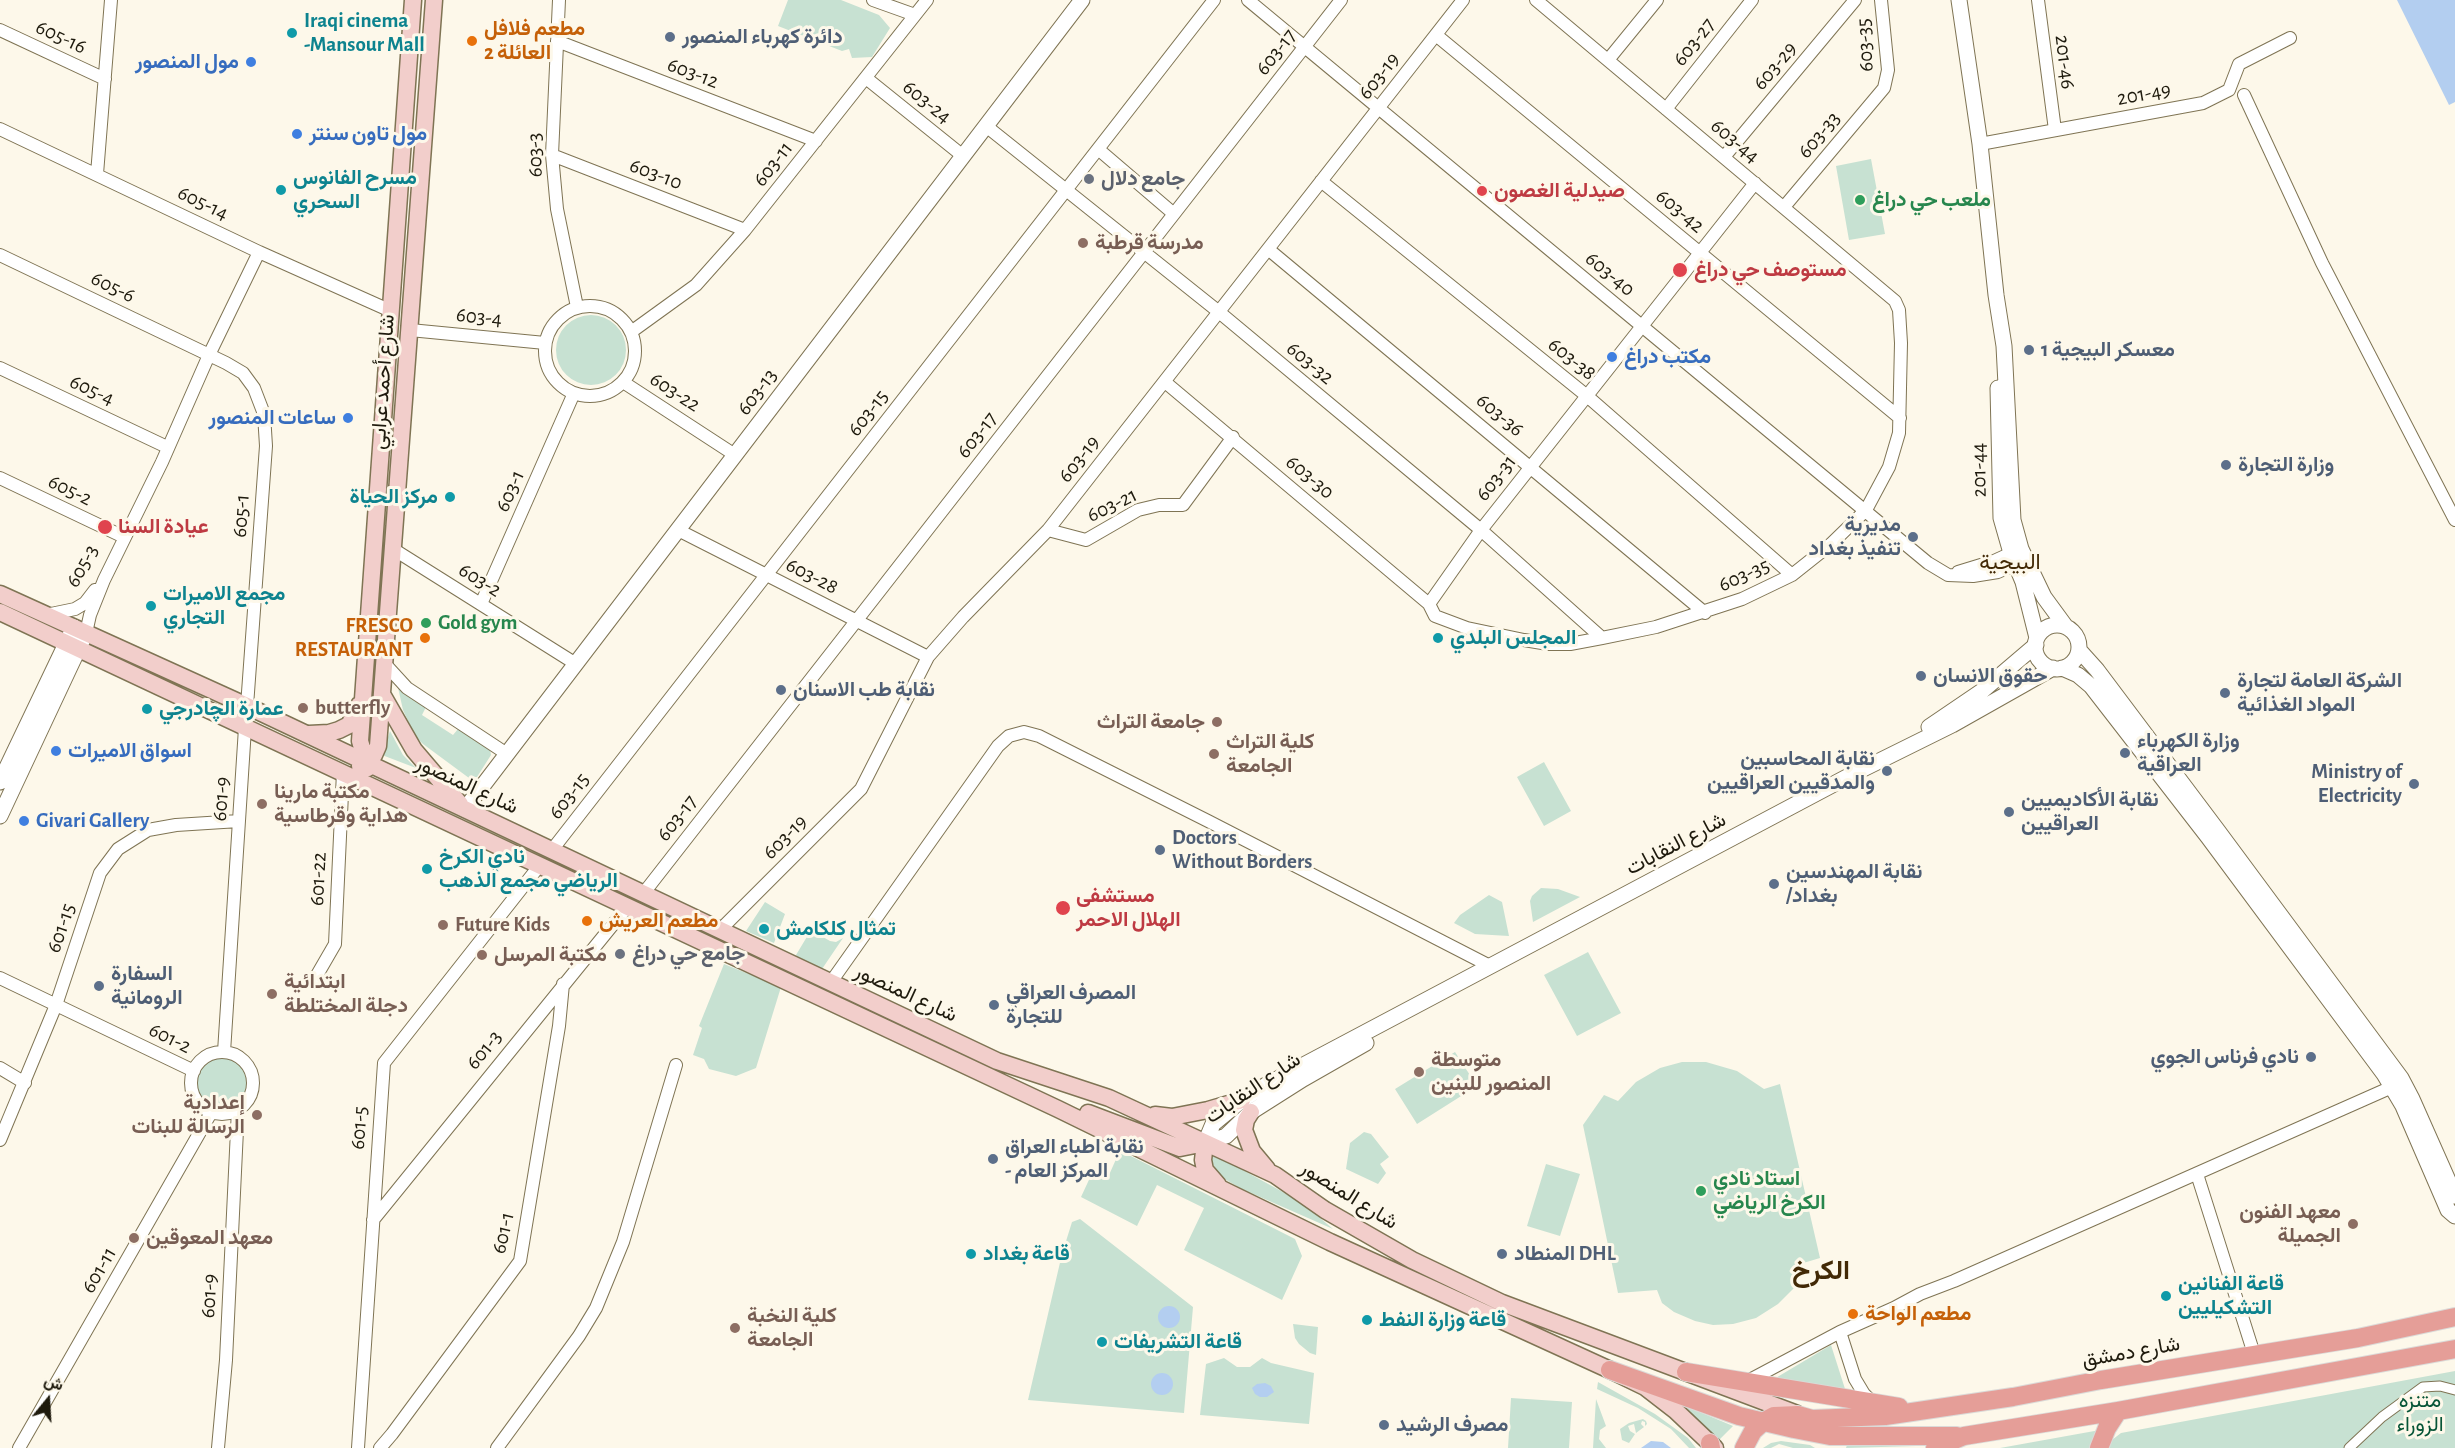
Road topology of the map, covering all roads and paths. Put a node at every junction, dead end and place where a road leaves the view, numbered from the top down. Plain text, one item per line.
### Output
1 (111, 0) edge
2 (413, 0) edge
3 (434, 0) edge
4 (560, 0) edge
5 (873, 0) edge
6 (927, 0) edge
7 (1083, 0) edge
8 (1214, 0) edge
9 (1248, 0) edge
10 (1341, 0) edge
11 (1463, 0) edge
12 (1657, 0) edge
13 (1752, 0) edge
14 (1855, 0) edge
15 (1881, 0) edge
16 (1959, 0) edge
17 (2038, 0) edge
18 (1543, 2) edge
19 (915, 15) junction
20 (0, 30) edge
21 (1436, 35) junction
22 (2290, 38) dead end
23 (557, 41) junction
24 (1304, 47) junction
25 (1608, 60) junction
26 (866, 78) junction
27 (105, 79) junction
28 (1884, 88) joint
29 (2244, 95) dead end
30 (1378, 108) junction
31 (1666, 109) junction
32 (986, 126) junction
33 (0, 129) edge
34 (2055, 130) junction
35 (816, 141) junction
36 (1980, 144) junction
37 (1098, 149) junction
38 (552, 154) junction
39 (963, 156) junction
40 (1724, 157) junction
41 (97, 174) junction
42 (1321, 182) junction
43 (1755, 183) junction
44 (1066, 190) junction
45 (1784, 207) junction
46 (1174, 214) junction
47 (745, 231) junction
48 (1268, 249) junction
49 (258, 252) junction
50 (1144, 252) junction
51 (1700, 253) junction
52 (0, 255) edge
53 (577, 307) junction
54 (391, 311) junction
55 (1219, 312) junction
56 (1900, 318) joint
57 (1642, 326) junction
58 (410, 330) junction
59 (631, 332) junction
60 (545, 343) junction
61 (209, 355) junction
62 (0, 368) edge
63 (623, 382) junction
64 (1165, 382) junction
65 (574, 393) junction
66 (1587, 396) junction
67 (1900, 418) junction
68 (1233, 437) junction
69 (167, 447) junction
70 (735, 455) junction
71 (1531, 466) junction
72 (0, 478) edge
73 (1866, 510) junction
74 (2455, 520) edge
75 (678, 530) junction
76 (1048, 530) junction
77 (1480, 530) junction
78 (122, 536) junction
79 (393, 549) junction
80 (2018, 556) junction
81 (766, 575) junction
82 (1792, 575) junction
83 (0, 594) edge
84 (482, 604) junction
85 (1429, 604) junction
86 (0, 612) edge
87 (1705, 613) junction
88 (45, 615) junction
89 (856, 621) junction
90 (2066, 627) junction
91 (80, 630) junction
92 (1602, 638) junction
93 (2036, 641) junction
94 (71, 647) junction
95 (2079, 650) junction
96 (928, 657) junction
97 (385, 664) junction
98 (576, 664) junction
99 (2057, 668) junction
100 (363, 693) junction
101 (382, 695) junction
102 (247, 706) junction
103 (245, 728) junction
104 (307, 734) junction
105 (507, 754) junction
106 (366, 762) junction
107 (343, 772) junction
108 (1849, 776) junction
109 (0, 782) edge
110 (381, 790) junction
111 (465, 809) junction
112 (0, 816) edge
113 (239, 821) junction
114 (2213, 834) junction
115 (552, 850) junction
116 (540, 864) junction
117 (643, 894) junction
118 (628, 906) junction
119 (720, 930) junction
120 (1490, 966) junction
121 (0, 978) edge
122 (313, 982) dead end
123 (831, 982) junction
124 (563, 984) junction
125 (56, 1005) junction
126 (224, 1052) junction
127 (676, 1065) dead end
128 (0, 1068) edge
129 (194, 1071) junction
130 (25, 1083) junction
131 (2392, 1087) junction
132 (1024, 1093) junction
133 (1246, 1106) junction
134 (238, 1109) junction
135 (212, 1112) junction
136 (1144, 1114) junction
137 (0, 1140) edge
138 (1205, 1143) junction
139 (2197, 1174) junction
140 (1275, 1175) junction
141 (1228, 1192) junction
142 (2455, 1196) edge
143 (2455, 1216) edge
144 (373, 1220) junction
145 (2455, 1317) edge
146 (2396, 1328) junction
147 (1840, 1332) junction
148 (2348, 1339) junction
149 (2455, 1349) edge
150 (2254, 1354) junction
151 (2401, 1358) junction
152 (1610, 1370) junction
153 (2350, 1370) junction
154 (1686, 1372) junction
155 (1745, 1383) junction
156 (2455, 1390) edge
157 (1875, 1404) junction
158 (1921, 1410) junction
159 (2118, 1411) junction
160 (1805, 1417) junction
161 (1763, 1422) junction
162 (1964, 1436) junction
163 (1833, 1442) edge
164 (1712, 1446) edge
165 (19, 1448) edge
166 (218, 1448) edge
167 (358, 1448) edge
168 (380, 1448) edge
169 (497, 1448) edge
170 (1744, 1448) edge
171 (1935, 1448) edge
172 (2099, 1448) edge
173 (2349, 1448) edge

1 - 27 street
2 - 54 main road, شارع أحمد عرابي
3 - 58 main road, شارع أحمد عرابي
4 - 23 street, 603-3
5 - 19 street
6 - 19 street, 603-11
7 - 32 street, 603-13
8 - 37 street, 603-15
9 - 24 street, 603-40
10 - 24 street, 603-17
11 - 21 street, 603-19
12 - 25 street
13 - 31 street, 603-27
14 - 40 street, 603-29
15 - 28 street, 603-35
16 - 36 street, 201-44
17 - 34 street, 201-46
18 - 25 street, 603-44
19 - 26 street, 603-11
20 - 27 street, 605-16
21 - 30 street, 603-19
21 - 51 street, 603-42
22 - 34 street, 201-49
23 - 35 street, 603-12
23 - 38 street, 603-3
24 - 30 street, 603-40
24 - 46 street, 603-17
25 - 31 street, 603-44
26 - 35 street, 603-11
26 - 39 street, 603-24
27 - 41 street
28 - 45 street, 603-33
29 - 74 street
30 - 42 street, 603-19
30 - 57 street, 603-40
31 - 40 street, 603-44
32 - 39 street, 603-13
32 - 44 street, 603-32
33 - 41 street, 605-14
34 - 36 street, 201-49
35 - 47 street, 603-11
36 - 80 street, 201-44
37 - 44 street, 603-15
37 - 46 street
38 - 47 street, 603-10
38 - 53 street, 603-3
39 - 70 street, 603-13
40 - 43 street, 603-44
41 - 49 street, 605-14
42 - 48 street, 603-19
42 - 66 street, 603-38
43 - 45 street, 603-44
43 - 51 street, 603-31
44 - 50 street, 603-32
44 - 81 street, 603-15
45 - 56 street, 603-44
46 - 50 street, 603-17
47 - 59 street, 603-11
48 - 55 street, 603-19
48 - 71 street, 603-36
49 - 54 street, 605-14
49 - 61 street, 605-3
50 - 55 street, 603-32
50 - 89 street, 603-17
51 - 57 street, 603-31
51 - 67 street, 603-42
52 - 61 street, 605-6
53 - 59 street
53 - 60 street
54 - 100 main road, شارع أحمد عرابي
55 - 64 street, 603-19
55 - 77 street, 603-32
56 - 67 street, 603-35
57 - 66 street, 603-31
57 - 73 street, 603-40
58 - 60 street, 603-4
58 - 79 main road, شارع أحمد عرابي
59 - 63 street
60 - 65 street
61 - 69 street, 605-3
61 - 102 street, 605-1
62 - 69 street, 605-4
63 - 65 street
63 - 70 street, 603-22
64 - 68 street, 603-30
64 - 76 street, 603-19
65 - 84 street, 603-1
66 - 71 street, 603-31
66 - 82 street, 603-38
67 - 73 street, 603-35
68 - 76 street, 603-21
68 - 85 street, 603-30
69 - 78 street, 605-3
70 - 75 street, 603-13
71 - 77 street, 603-31
71 - 87 street, 603-36
72 - 78 street, 605-2
73 - 80 street, 603-40
73 - 82 street, 603-35
75 - 81 street, 603-28
75 - 98 street, 603-13
76 - 96 street, 603-19
77 - 85 street, 603-31
77 - 92 street, 603-32
78 - 88 street, 605-3
78 - 91 street, 605-3
79 - 84 street, 603-2
79 - 97 main road, شارع أحمد عرابي
80 - 90 street, 201-44
80 - 93 street, 201-44
81 - 89 street, 603-28
81 - 115 street, 603-15
82 - 87 street, 603-35
83 - 88 main road, شارع المنصور
84 - 98 street, 603-2
85 - 92 street, 603-35
86 - 94 main road, شارع المنصور
87 - 92 street, 603-35
88 - 91 main road, شارع المنصور
89 - 96 street, 603-28
89 - 117 street, 603-17
90 - 93 street
90 - 95 street
91 - 94 street
91 - 102 main road, شارع المنصور
93 - 99 street
93 - 108 street, شارع النقابات
94 - 103 main road, شارع المنصور
94 - 109 street
94 - 112 street
95 - 99 street
95 - 114 street
96 - 119 street, 603-19
97 - 101 main road, شارع أحمد عرابي
97 - 105 street
98 - 105 street, 603-13
99 - 108 street, شارع النقابات
99 - 114 street
100 - 104 main road
100 - 106 main road, شارع أحمد عرابي
101 - 106 main road, شارع أحمد عرابي
101 - 111 main road
102 - 104 main road, شارع المنصور
103 - 107 main road, شارع المنصور
103 - 113 street, 601-9
104 - 106 main road, شارع المنصور
105 - 111 street, 603-13
106 - 107 main road
106 - 110 main road, شارع أحمد عرابي
106 - 111 main road, شارع المنصور
107 - 110 main road, شارع المنصور
107 - 122 street, 601-22
108 - 120 street, شارع النقابات
110 - 116 main road, شارع المنصور
111 - 115 main road, شارع المنصور
113 - 125 street, 601-15
113 - 126 street, 601-9
114 - 131 street
114 - 142 street
115 - 117 main road, شارع المنصور
116 - 118 main road, شارع المنصور
116 - 144 street, 601-5
117 - 119 main road, شارع المنصور
118 - 124 street, 601-3
118 - 132 main road, شارع المنصور
119 - 123 main road, شارع المنصور
120 - 123 street
120 - 133 street, شارع النقابات
121 - 125 street, 601-2
123 - 136 main road, شارع المنصور
124 - 144 street, 601-3
124 - 168 street, 601-1
125 - 129 street, 601-2
125 - 130 street, 601-15
126 - 129 street
126 - 134 street
127 - 169 street
128 - 130 street
129 - 135 street
130 - 137 street, 601-15
131 - 139 street
131 - 143 street
132 - 138 main road
132 - 141 main road, شارع المنصور
133 - 136 main road
133 - 138 street, شارع النقابات
133 - 140 main road
134 - 135 street
134 - 166 street, 601-9
135 - 165 street, 601-11
136 - 138 main road, شارع المنصور
138 - 140 main road, شارع المنصور
138 - 141 main road
139 - 147 street
139 - 150 street
140 - 154 main road, شارع المنصور
141 - 152 main road, شارع المنصور
144 - 167 street, 601-5
145 - 146 main road, شارع دمشق
146 - 148 main road, شارع دمشق
146 - 151 main road
147 - 155 street
147 - 157 street
148 - 150 main road, شارع دمشق
148 - 153 main road
149 - 151 main road
150 - 158 main road, شارع دمشق
151 - 153 main road
152 - 161 main road
152 - 164 main road, شارع المنصور
153 - 159 main road
154 - 155 main road
154 - 160 main road, شارع المنصور
155 - 157 main road
156 - 173 street
157 - 158 main road
158 - 160 main road, شارع دمشق
159 - 162 main road
159 - 172 main road
160 - 161 main road, شارع دمشق
160 - 163 main road
161 - 163 main road
161 - 170 main road
162 - 163 main road
162 - 171 main road

